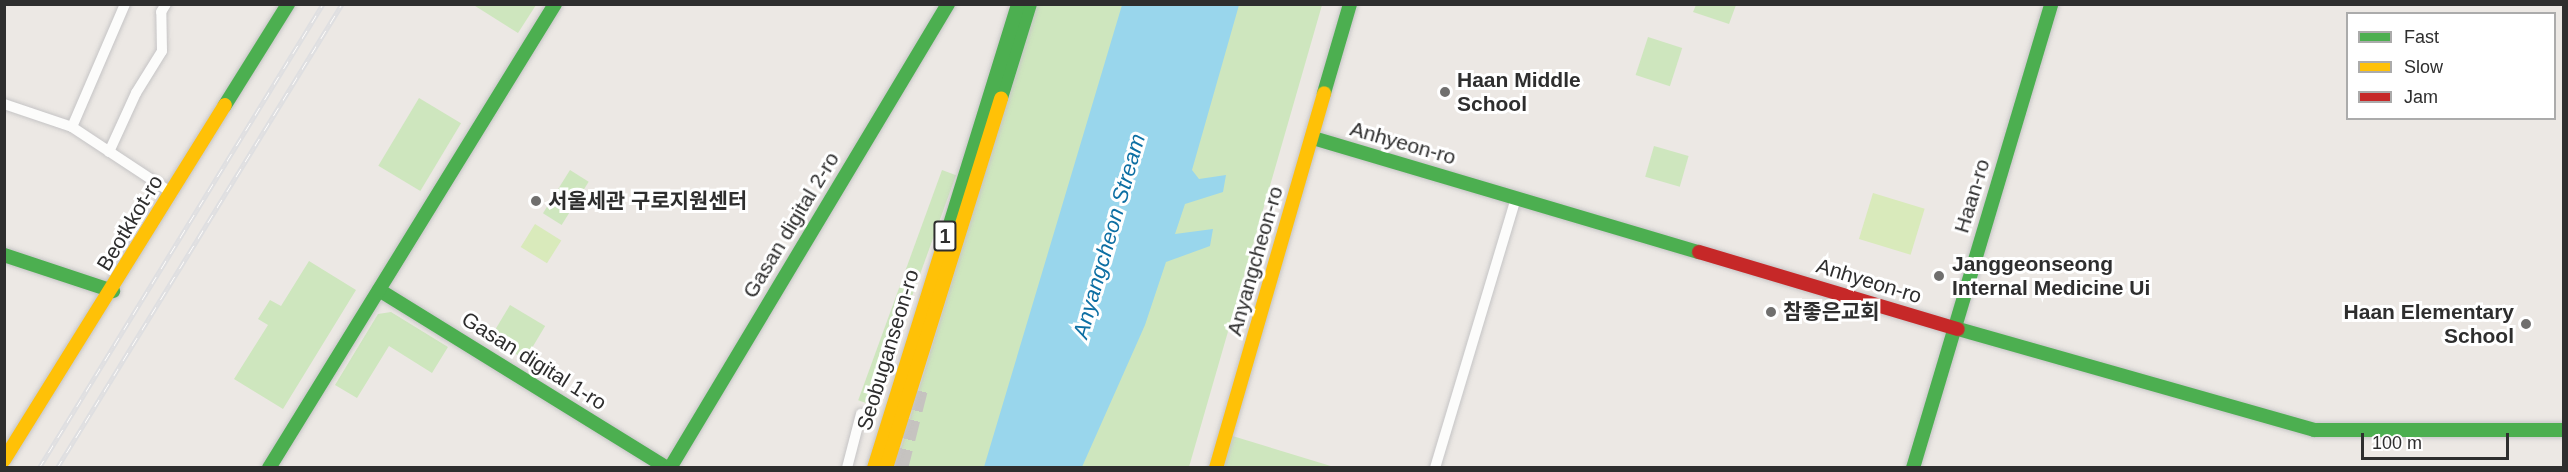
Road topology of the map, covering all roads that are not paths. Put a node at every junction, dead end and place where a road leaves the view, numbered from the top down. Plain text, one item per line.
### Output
1 (125, 4) edge
2 (166, 4) edge
3 (288, 4) edge
4 (555, 4) edge
5 (948, 4) edge
6 (1012, 4) edge
7 (1018, 4) edge
8 (1030, 4) edge
9 (1343, 4) edge
10 (1350, 4) edge
11 (1360, 4) edge
12 (2051, 4) edge
13 (1333, 66) junction
14 (4, 104) edge
15 (983, 113) junction
16 (72, 126) junction
17 (1313, 138) junction
18 (108, 152) junction
19 (172, 194) junction
20 (1516, 198) junction
21 (4, 255) edge
22 (379, 290) junction
23 (113, 291) junction
24 (1955, 328) junction
25 (861, 414) dead end
26 (2564, 430) edge
27 (4, 460) edge
28 (269, 468) edge
29 (668, 468) edge
30 (847, 468) edge
31 (874, 468) edge
32 (886, 468) edge
33 (1216, 468) edge
34 (1435, 468) edge
35 (1913, 468) edge

1 - 16 street
2 - 18 street
3 - 19 street, Beotkkot-ro
4 - 22 street
5 - 29 street, Gasan digital 2-ro
6 - 15 street
7 - 15 street, Seobuganseon-ro / 1
8 - 32 street, Seobuganseon-ro / 1
9 - 13 street
10 - 13 street
11 - 13 street
12 - 24 street, Haan-ro
13 - 17 street, Anyangcheon-ro
14 - 16 street
15 - 31 street, Seobuganseon-ro / 1
16 - 18 street
17 - 20 street, Anhyeon-ro
17 - 33 street, Anyangcheon-ro
18 - 19 street
19 - 23 street, Beotkkot-ro
20 - 24 street, Anhyeon-ro
20 - 34 street
21 - 23 street
22 - 28 street
22 - 29 street, Gasan digital 1-ro
23 - 27 street, Beotkkot-ro
24 - 26 street, Anhyeon-ro
24 - 35 street, Haan-ro
25 - 30 street

